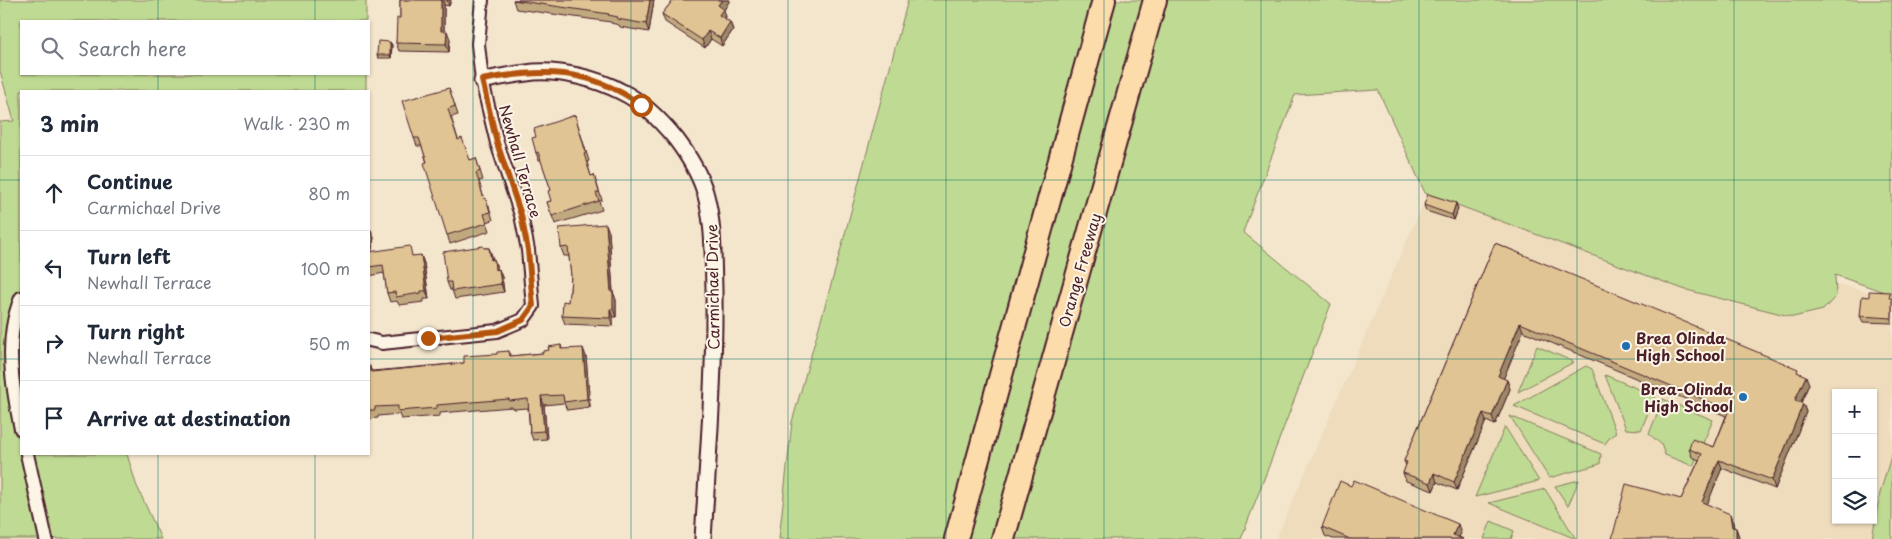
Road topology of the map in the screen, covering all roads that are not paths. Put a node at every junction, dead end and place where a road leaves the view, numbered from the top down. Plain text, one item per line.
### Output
1 (482, 0) edge
2 (1104, 0) edge
3 (1154, 0) edge
4 (482, 80) junction
5 (20, 300) edge
6 (370, 340) edge
7 (20, 424) edge
8 (27, 455) edge
9 (46, 539) edge
10 (703, 539) edge
11 (956, 539) edge
12 (1003, 539) edge

1 - 4 street, Newhall Terrace
2 - 11 highway
3 - 12 highway, Orange Freeway
4 - 6 street, Newhall Terrace
4 - 10 street, Carmichael Drive
5 - 7 street
8 - 9 street

